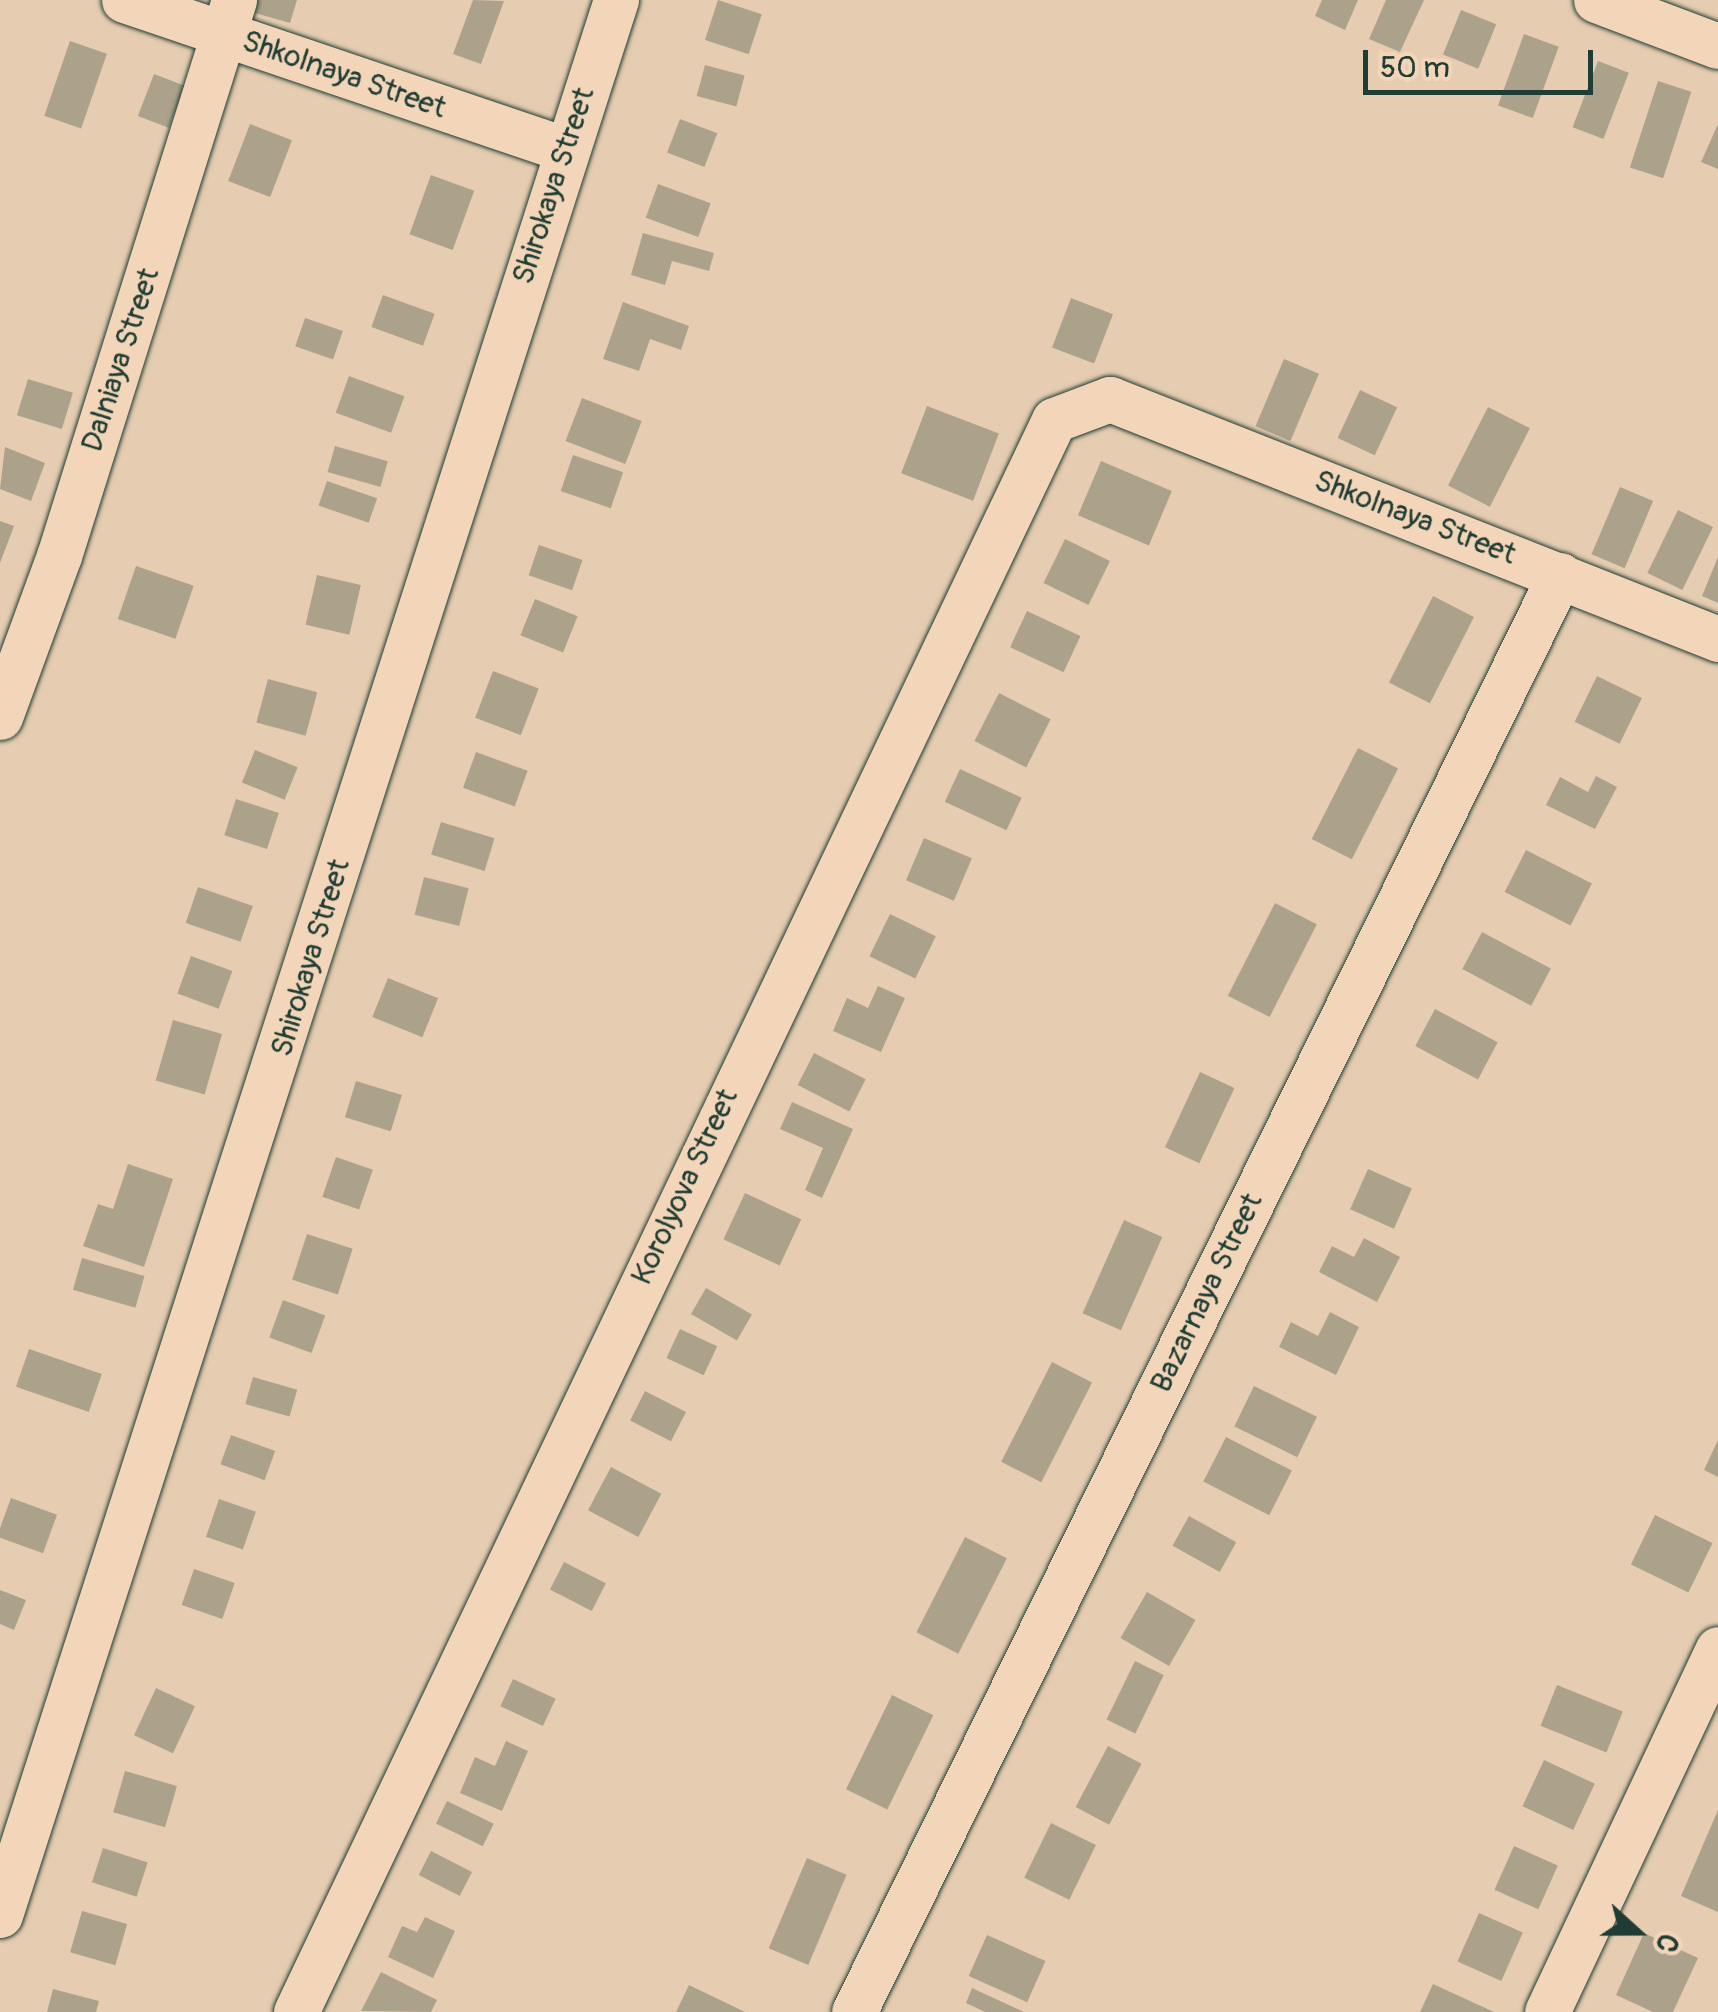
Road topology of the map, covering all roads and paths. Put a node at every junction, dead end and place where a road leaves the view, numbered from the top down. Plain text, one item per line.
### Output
1 (124, 0) edge
2 (616, 0) edge
3 (1596, 0) edge
4 (229, 17) edge
5 (1718, 46) edge
6 (564, 149) junction
7 (1560, 574) junction
8 (1718, 640) edge
9 (0, 717) edge
10 (1718, 1649) edge
11 (0, 1915) edge
12 (296, 2012) edge
13 (854, 2012) edge
14 (1548, 2012) edge

1 - 4 street, Shkolnaya Street
2 - 6 street, Shirokaya Street
3 - 5 street
4 - 6 street, Shkolnaya Street
4 - 9 street, Dalniaya Street
6 - 11 street, Shirokaya Street
7 - 8 street, Shkolnaya Street
7 - 12 street, Shkolnaya Street
7 - 13 street, Bazarnaya Street
10 - 14 street

